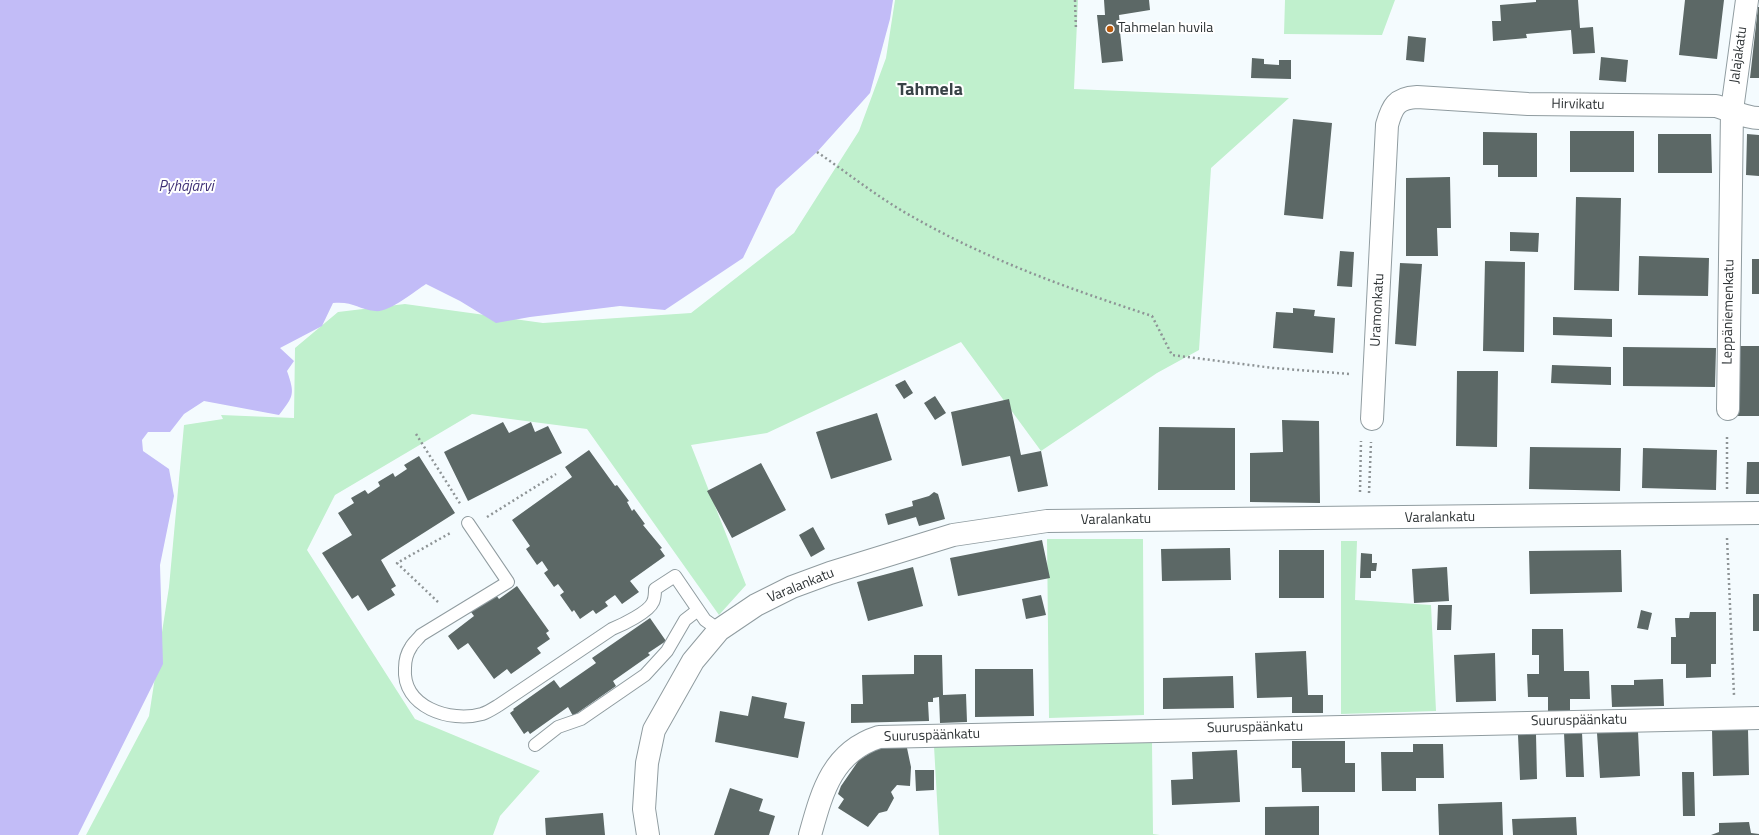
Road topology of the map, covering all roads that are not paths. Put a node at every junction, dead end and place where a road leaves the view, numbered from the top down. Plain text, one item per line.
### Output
1 (1747, 0) edge
2 (1396, 104) joint
3 (1732, 110) junction
4 (1759, 118) edge
5 (1728, 409) road end
6 (1366, 428) road end
7 (1759, 513) edge
8 (468, 523) dead end
9 (698, 610) junction
10 (719, 630) junction
11 (1759, 718) edge
12 (535, 745) dead end
13 (648, 835) edge
14 (810, 835) edge

1 - 3 street, Jalajakatu
2 - 3 street, Hirvikatu
2 - 6 street, Uramonkatu
3 - 4 street, Hirvikatu
3 - 5 street, Leppäniemenkatu
7 - 10 street, Varalankatu
8 - 9 lane
9 - 10 lane
9 - 12 lane
10 - 13 street, Varalankatu
11 - 14 street, Suuruspäänkatu

